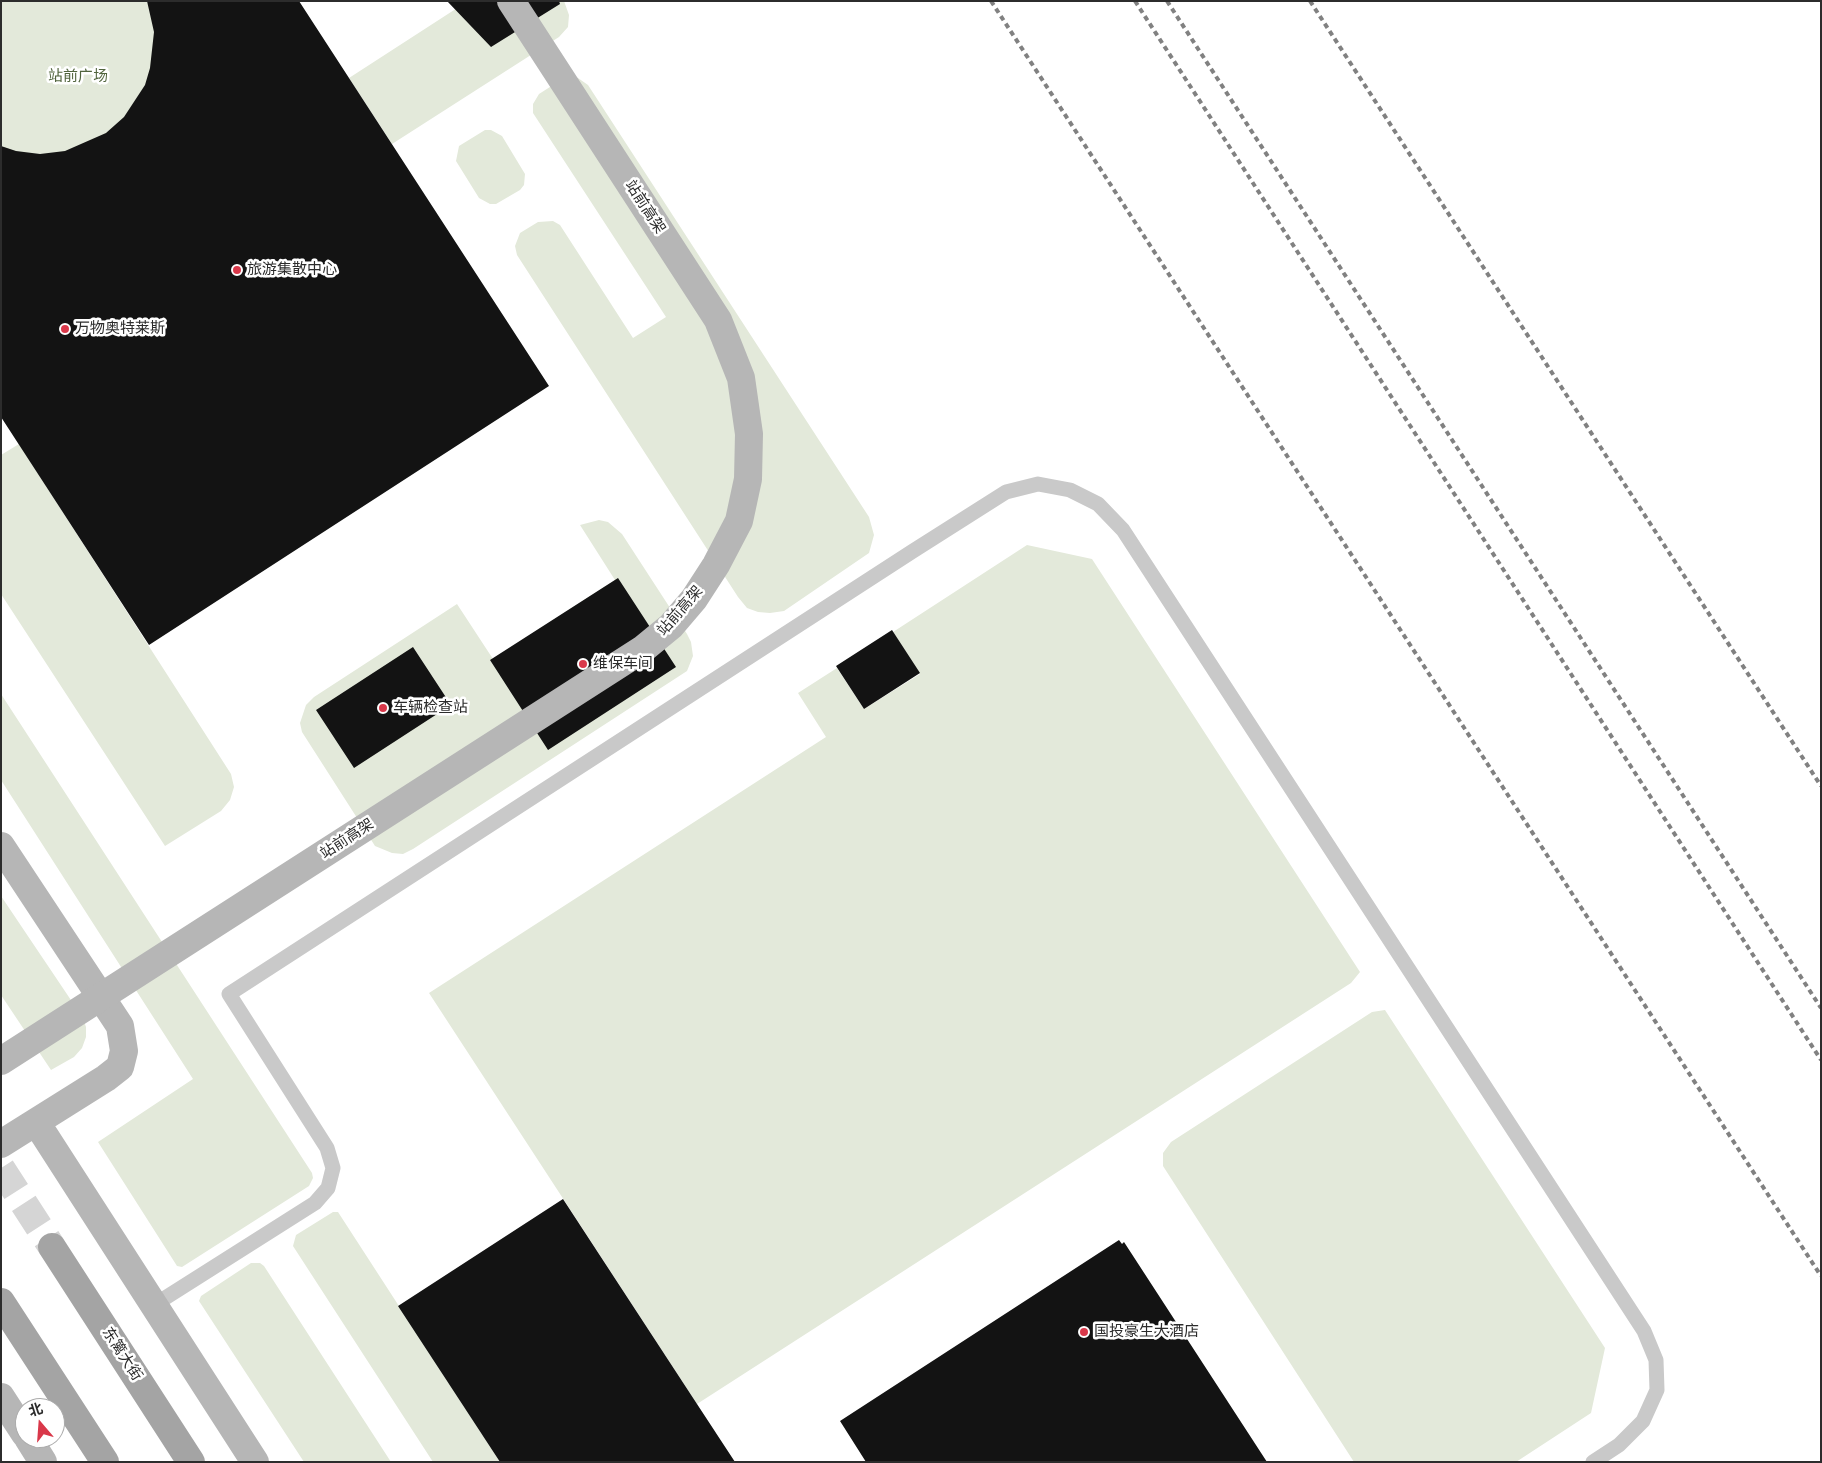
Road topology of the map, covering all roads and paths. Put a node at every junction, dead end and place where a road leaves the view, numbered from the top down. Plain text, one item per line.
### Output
1 (511, 1) edge
2 (1, 846) edge
3 (1, 1061) edge
4 (36, 1122) junction
5 (1, 1144) edge
6 (52, 1247) tunnel mouth
7 (1, 1302) edge
8 (154, 1305) junction
9 (1, 1397) edge
10 (15, 1419) edge
11 (34, 1448) edge
12 (43, 1462) edge
13 (105, 1462) edge
14 (191, 1462) edge
15 (255, 1462) edge
16 (1593, 1462) edge

1 - 3 main road, 站前高架, bridge
2 - 4 main road
4 - 5 main road
4 - 8 main road
6 - 14 main road, 东篱大街
7 - 13 main road
8 - 15 main road
8 - 16 lane
9 - 10 main road
11 - 12 main road

